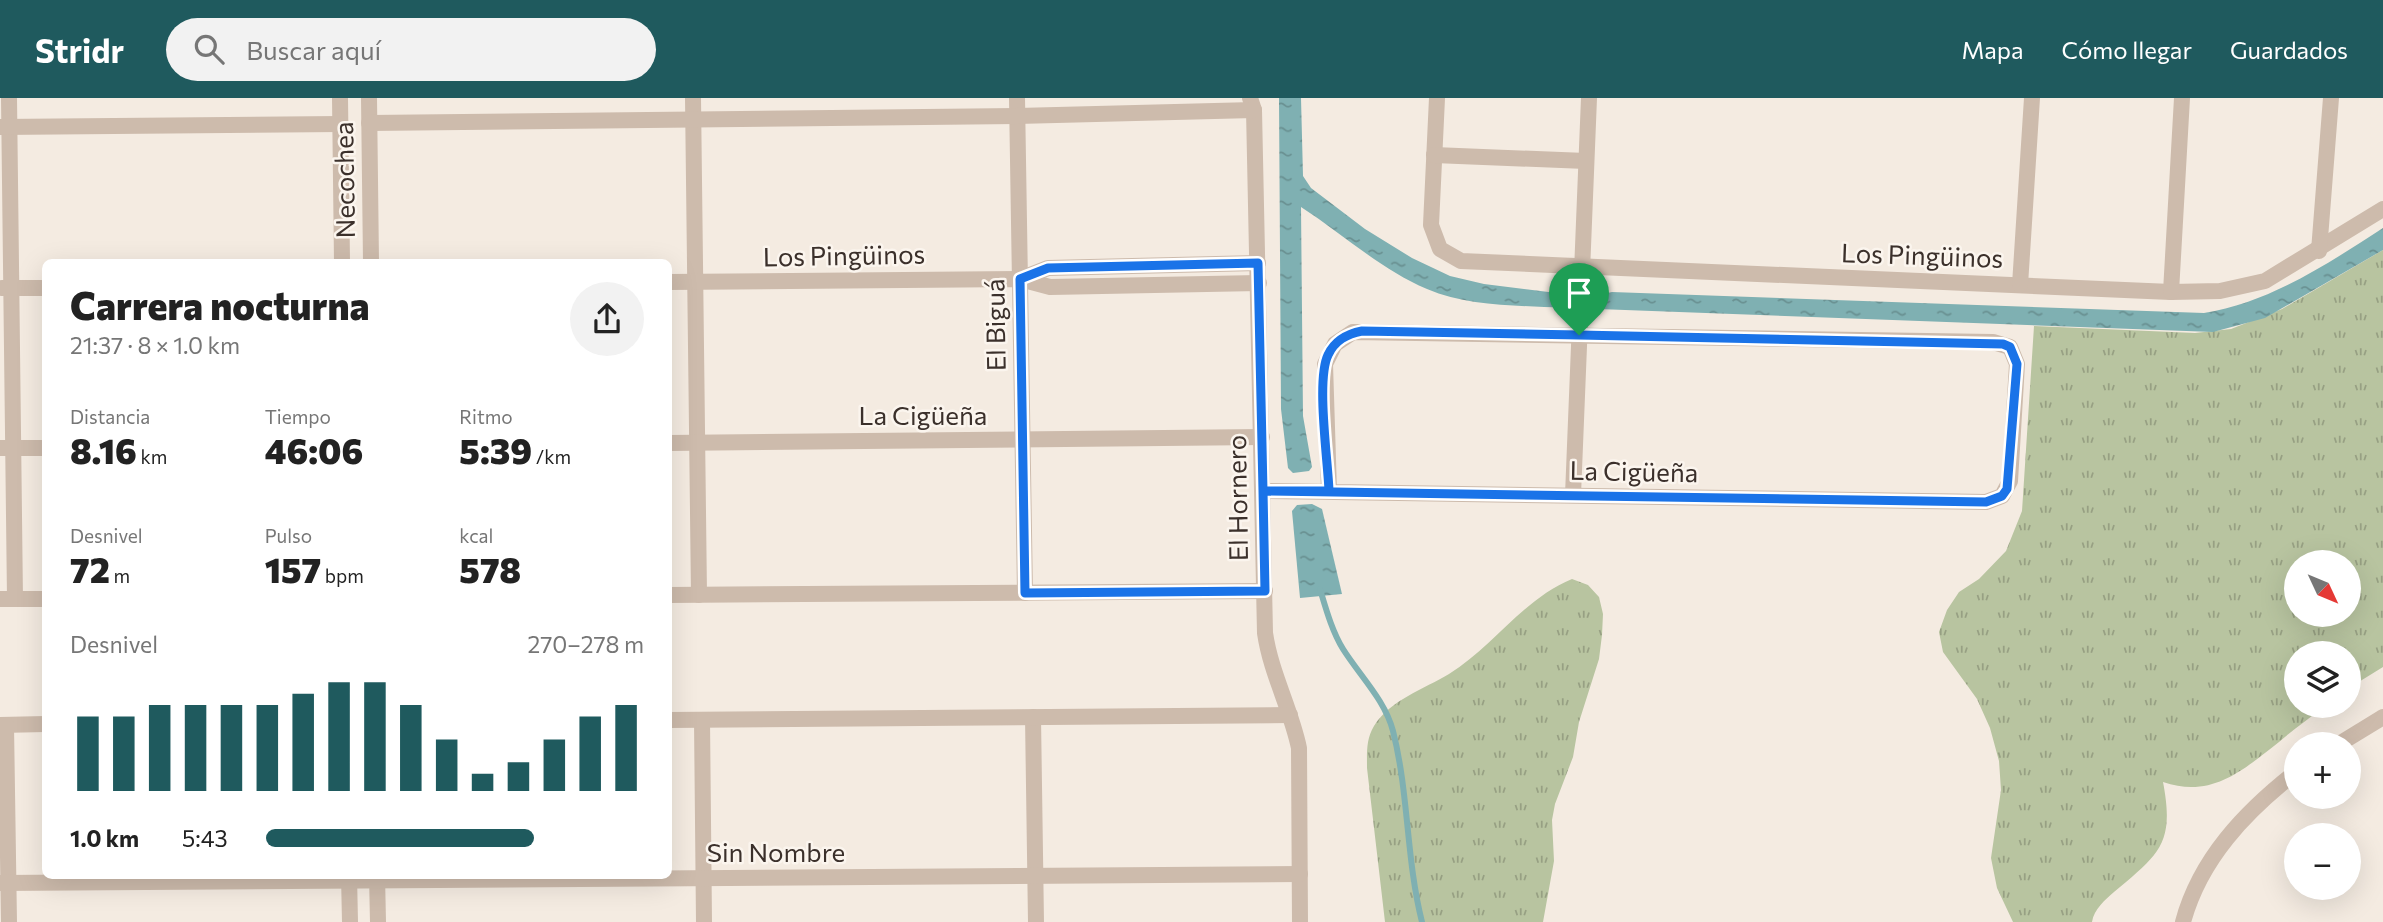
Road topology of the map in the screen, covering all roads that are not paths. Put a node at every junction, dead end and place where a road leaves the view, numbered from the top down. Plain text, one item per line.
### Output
1 (9, 98) edge
2 (341, 98) edge
3 (369, 98) edge
4 (693, 98) edge
5 (1017, 98) edge
6 (1437, 98) edge
7 (1589, 98) edge
8 (2032, 98) edge
9 (2182, 98) edge
10 (2331, 98) edge
11 (1252, 104) edge
12 (1017, 116) junction
13 (693, 120) junction
14 (369, 123) junction
15 (341, 124) junction
16 (5, 127) edge
17 (1434, 155) junction
18 (1586, 161) junction
19 (2383, 209) edge
20 (2319, 251) junction
21 (342, 259) edge
22 (371, 259) edge
23 (1258, 263) junction
24 (1582, 266) junction
25 (1020, 279) junction
26 (672, 282) edge
27 (695, 282) junction
28 (1259, 283) junction
29 (2021, 285) junction
30 (6, 288) edge
31 (42, 288) edge
32 (2171, 292) junction
33 (1579, 335) junction
34 (1262, 437) junction
35 (1023, 440) junction
36 (697, 442) junction
37 (672, 443) edge
38 (6, 448) edge
39 (42, 448) edge
40 (1263, 491) junction
41 (1329, 491) junction
42 (1573, 495) junction
43 (1265, 591) junction
44 (1025, 593) junction
45 (672, 595) edge
46 (699, 595) junction
47 (7, 599) edge
48 (42, 599) edge
49 (1290, 715) junction
50 (1033, 717) junction
51 (2383, 717) edge
52 (672, 720) edge
53 (702, 720) junction
54 (42, 724) edge
55 (3, 725) edge
56 (2359, 732) edge
57 (2284, 783) edge
58 (1300, 874) junction
59 (1035, 876) junction
60 (672, 878) edge
61 (704, 878) junction
62 (280, 879) edge
63 (349, 879) edge
64 (377, 879) edge
65 (4, 883) edge
66 (9, 922) edge
67 (350, 922) edge
68 (378, 922) edge
69 (704, 922) edge
70 (1036, 922) edge
71 (1300, 922) edge
72 (2183, 922) edge

1 - 16 street
2 - 15 street, Necochea
3 - 14 street, Necochea
4 - 13 street
5 - 12 street, El Biguá
6 - 17 street
7 - 18 street
8 - 29 street
9 - 32 street
10 - 20 street
11 - 12 street
11 - 23 street, El Hornero
12 - 13 street
12 - 25 street, El Biguá
13 - 14 street
13 - 27 street
14 - 22 street, Necochea
15 - 16 street
15 - 21 street, Necochea
16 - 30 street
17 - 18 street
17 - 24 street, Los Pingüinos
18 - 24 street
19 - 20 street, Los Pingüinos
20 - 32 street, Los Pingüinos
23 - 25 street, Los Pingüinos
23 - 28 street, El Hornero
24 - 29 street, Los Pingüinos
24 - 33 street
25 - 27 street, Los Pingüinos
25 - 28 street, Los Pingüinos
25 - 35 street, El Biguá
26 - 27 street, Los Pingüinos
27 - 36 street
28 - 34 street, El Hornero
29 - 32 street, Los Pingüinos
30 - 31 street
30 - 38 street
33 - 41 street
33 - 42 street
33 - 42 street, La Cigüeña
34 - 35 street, La Cigüeña
34 - 40 street, El Hornero
35 - 36 street, La Cigüeña
35 - 44 street, El Biguá
36 - 37 street, La Cigüeña
36 - 46 street
38 - 39 street
38 - 47 street
40 - 41 street, La Cigüeña
40 - 43 street, El Hornero
41 - 42 street, La Cigüeña
43 - 44 street
43 - 49 street, El Hornero
44 - 46 street
45 - 46 street
47 - 48 street
49 - 50 street
49 - 58 street, El Hornero
50 - 53 street
50 - 59 street
51 - 56 street
52 - 53 street
53 - 61 street
54 - 55 street
55 - 65 street
57 - 72 street
58 - 59 street, Sin Nombre
58 - 71 street, El Hornero
59 - 61 street, Sin Nombre
59 - 70 street
60 - 61 street, Sin Nombre
61 - 69 street
62 - 65 street, Sin Nombre
63 - 67 street
64 - 68 street
65 - 66 street

